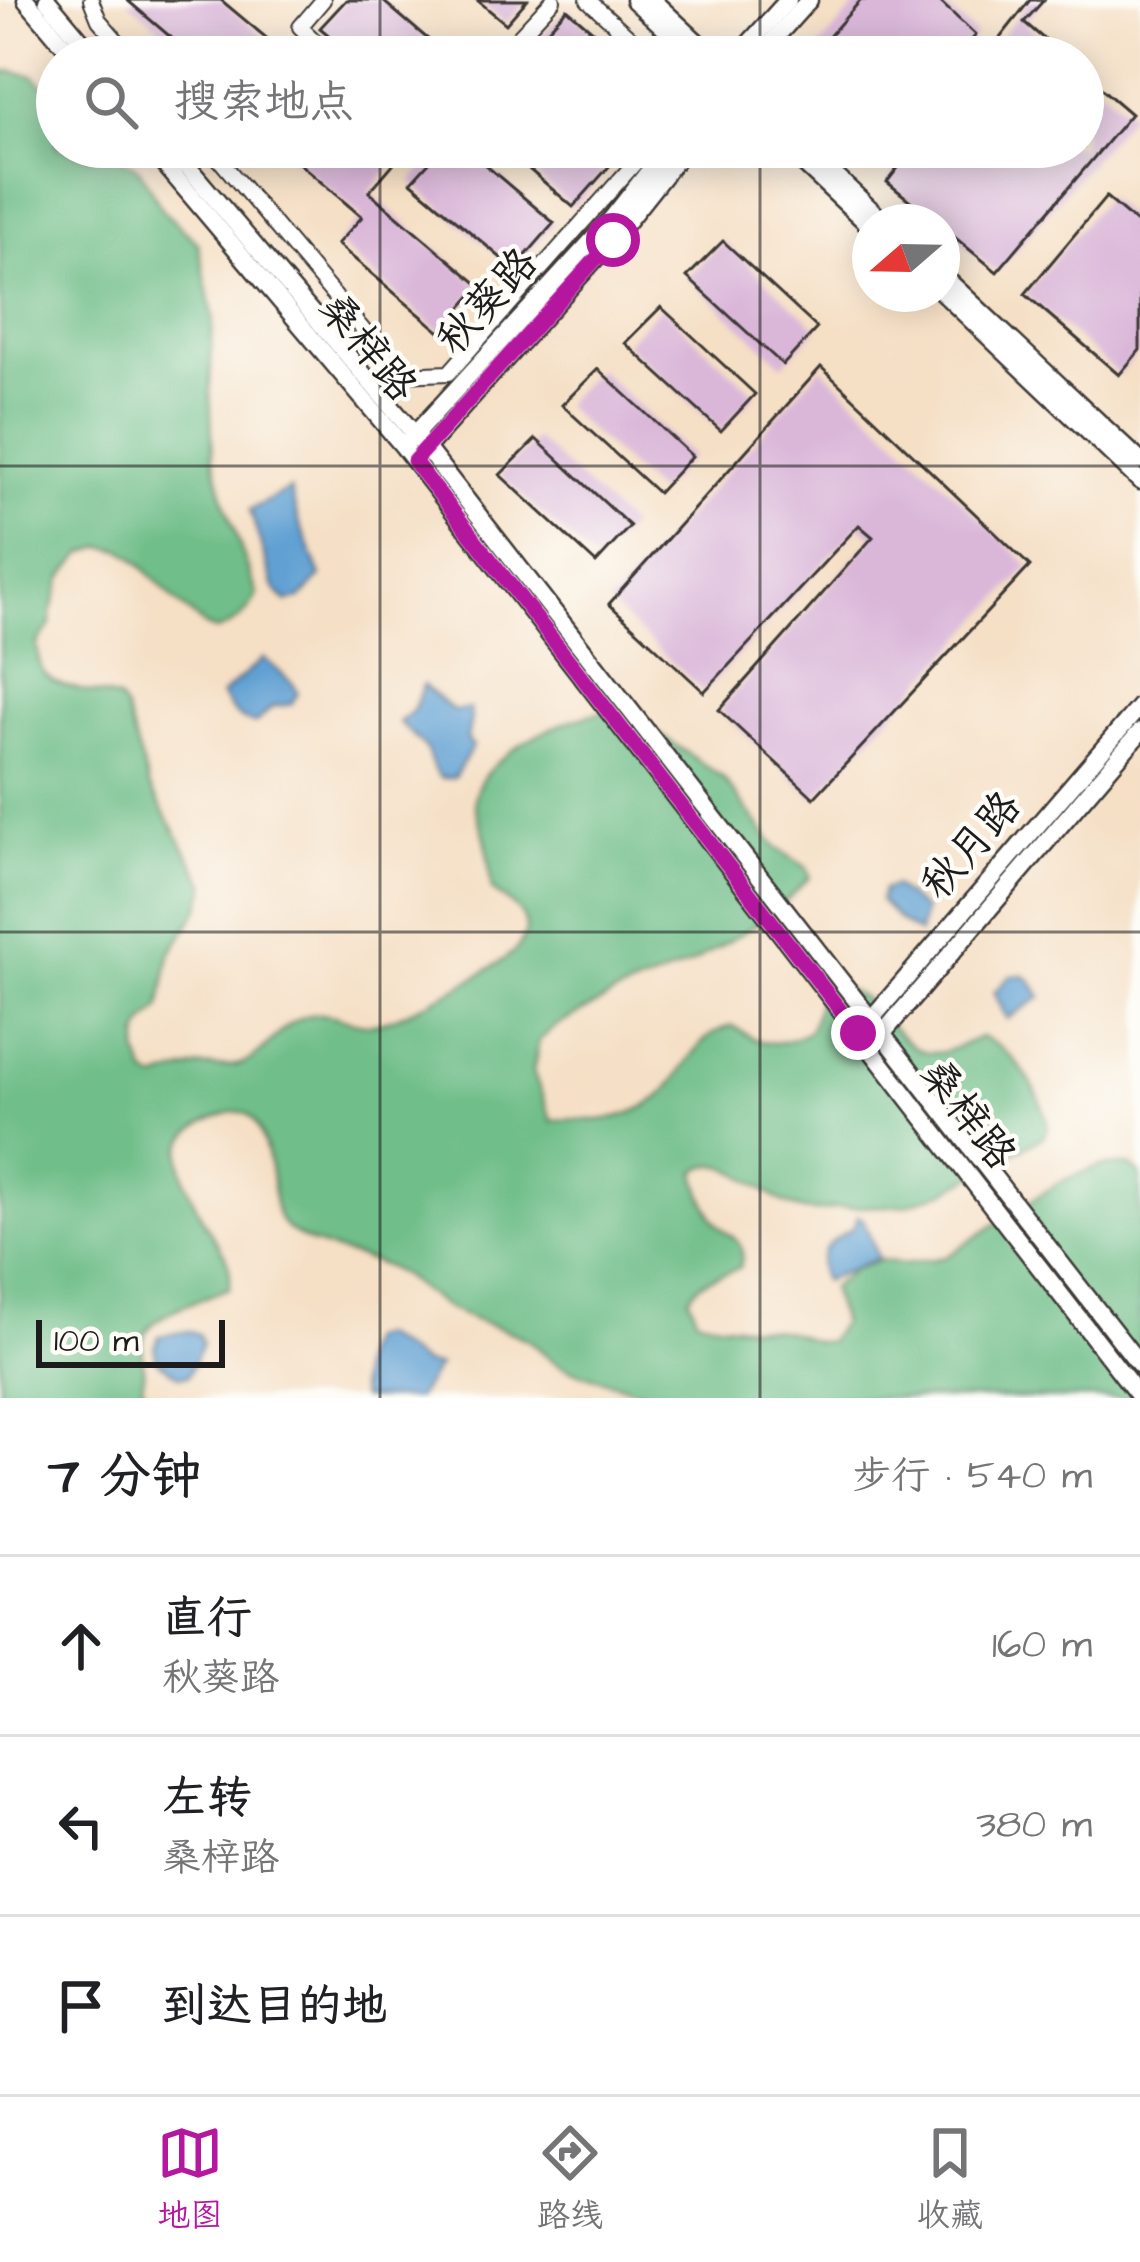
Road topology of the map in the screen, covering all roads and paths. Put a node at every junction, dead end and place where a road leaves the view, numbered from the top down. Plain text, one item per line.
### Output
1 (26, 0) edge
2 (47, 0) edge
3 (91, 0) edge
4 (323, 0) edge
5 (553, 0) edge
6 (588, 0) edge
7 (634, 0) edge
8 (652, 0) edge
9 (788, 0) edge
10 (808, 0) edge
11 (56, 36) edge
12 (77, 36) edge
13 (112, 36) edge
14 (310, 36) edge
15 (520, 36) edge
16 (628, 36) edge
17 (673, 36) edge
18 (691, 36) edge
19 (756, 36) edge
20 (776, 36) edge
21 (168, 168) edge
22 (188, 168) edge
23 (227, 168) edge
24 (630, 168) edge
25 (651, 168) edge
26 (670, 168) edge
27 (808, 168) edge
28 (827, 168) edge
29 (865, 204) edge
30 (852, 209) edge
31 (960, 292) edge
32 (960, 309) edge
33 (415, 448) junction
34 (1140, 461) edge
35 (1140, 481) edge
36 (1140, 706) edge
37 (1140, 732) edge
38 (870, 1034) junction
39 (1140, 1365) edge
40 (1140, 1397) edge

1 - 11 street
2 - 12 street
3 - 13 street
4 - 14 street
5 - 15 street
6 - 16 street
7 - 17 street
8 - 18 street
9 - 19 street
10 - 20 street
21 - 33 street, 桑梓路
22 - 33 street, 桑梓路
23 - 24 street
25 - 33 street, 秋葵路
26 - 33 street, 秋葵路
27 - 30 street
28 - 29 street
31 - 34 street
32 - 35 street
33 - 38 street, 桑梓路
36 - 38 street, 秋月路
37 - 38 street, 秋月路
38 - 39 street, 桑梓路
38 - 40 street, 桑梓路

